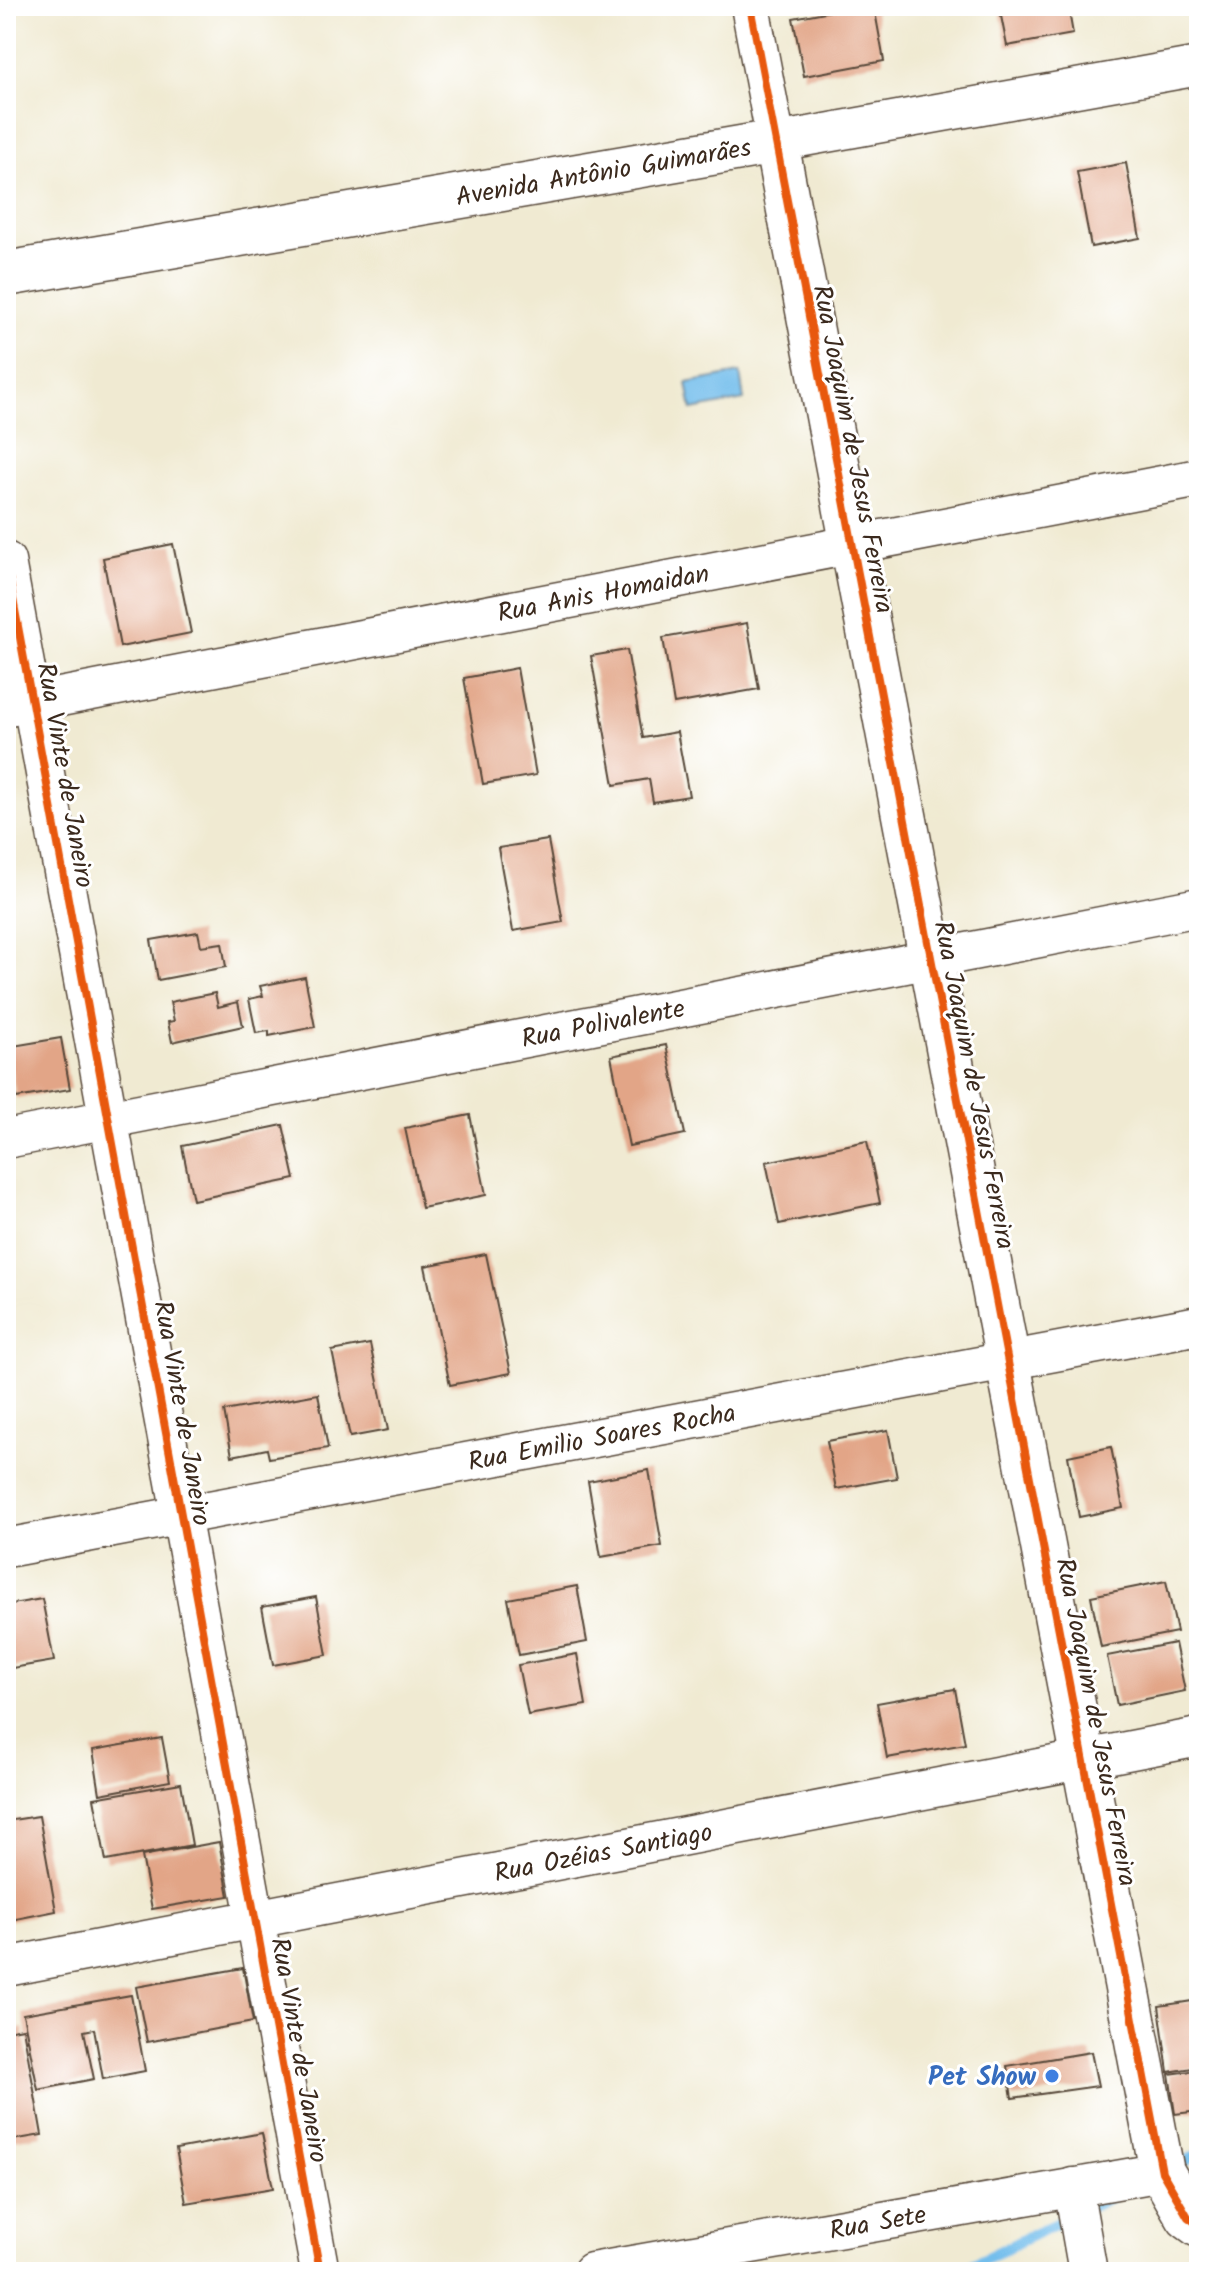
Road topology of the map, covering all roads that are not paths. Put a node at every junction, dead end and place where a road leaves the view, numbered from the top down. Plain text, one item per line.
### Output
1 (750, 6) edge
2 (1199, 66) edge
3 (776, 142) junction
4 (6, 274) edge
5 (1199, 478) edge
6 (852, 545) junction
7 (6, 561) edge
8 (19, 705) edge
9 (1199, 907) edge
10 (931, 959) junction
11 (109, 1121) junction
12 (6, 1139) edge
13 (1199, 1325) edge
14 (1007, 1360) junction
15 (181, 1516) junction
16 (6, 1548) edge
17 (1199, 1737) edge
18 (1083, 1760) junction
19 (256, 1919) junction
20 (6, 1967) edge
21 (1162, 2172) junction
22 (1073, 2187) junction
23 (1199, 2225) edge
24 (320, 2272) edge
25 (592, 2272) edge
26 (1088, 2272) edge

1 - 3 street, Rua Joaquim de Jesus Ferreira
2 - 3 street, Avenida Antônio Guimarães
3 - 4 street, Avenida Antônio Guimarães
3 - 6 street, Rua Joaquim de Jesus Ferreira
5 - 6 street, Rua Anis Homaidan
6 - 8 street, Rua Anis Homaidan
6 - 10 street, Rua Joaquim de Jesus Ferreira
7 - 8 street, Rua Vinte de Janeiro
8 - 11 street, Rua Vinte de Janeiro
9 - 10 street, Rua Polivalente
10 - 11 street, Rua Polivalente
10 - 14 street, Rua Joaquim de Jesus Ferreira
11 - 12 street, Rua Polivalente
11 - 15 street, Rua Vinte de Janeiro
13 - 14 street, Rua Emilio Soares Rocha
14 - 15 street, Rua Emilio Soares Rocha
14 - 18 street, Rua Joaquim de Jesus Ferreira
15 - 16 street, Rua Emilio Soares Rocha
15 - 19 street, Rua Vinte de Janeiro
17 - 18 street, Rua Ozéias Santiago
18 - 19 street, Rua Ozéias Santiago
18 - 21 street, Rua Joaquim de Jesus Ferreira
19 - 20 street, Rua Ozéias Santiago
19 - 24 street, Rua Vinte de Janeiro
21 - 22 street, Rua Sete
21 - 23 street, Rua Joaquim de Jesus Ferreira
22 - 25 street, Rua Sete
22 - 26 street

